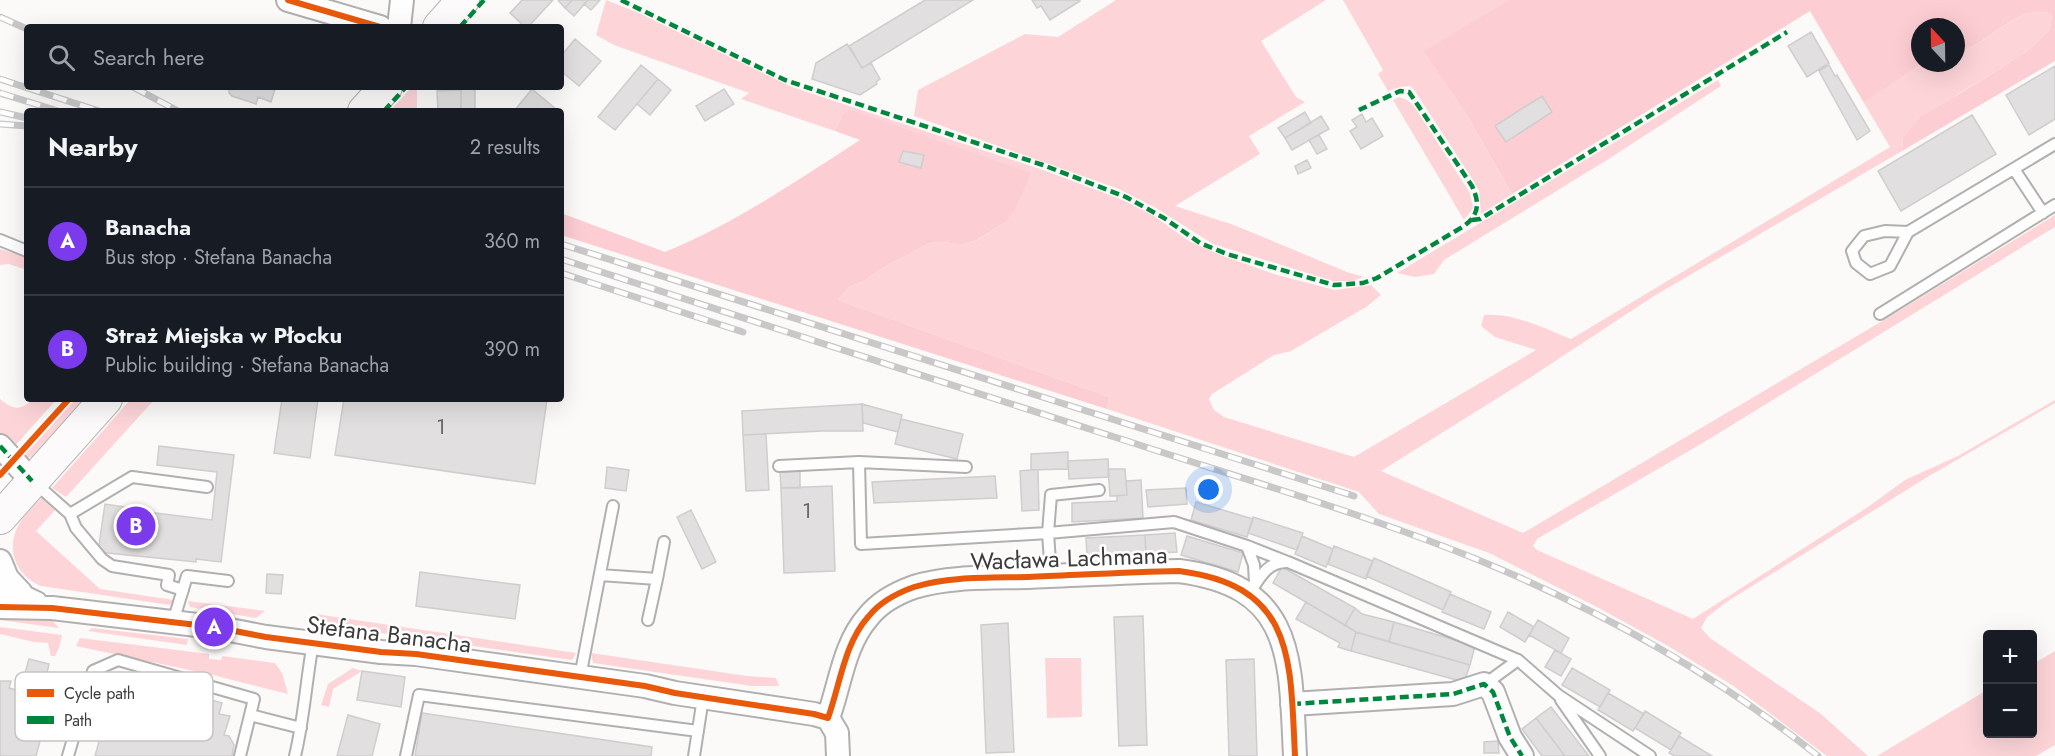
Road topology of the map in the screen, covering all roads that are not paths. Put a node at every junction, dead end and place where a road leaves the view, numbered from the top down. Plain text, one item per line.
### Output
1 (288, 0) edge
2 (402, 0) edge
3 (463, 0) edge
4 (370, 24) edge
5 (399, 24) edge
6 (442, 24) edge
7 (383, 90) edge
8 (367, 108) edge
9 (2055, 144) edge
10 (2014, 169) junction
11 (2055, 205) edge
12 (2043, 213) junction
13 (1908, 232) junction
14 (0, 240) edge
15 (24, 250) edge
16 (1880, 314) dead end
17 (103, 402) edge
18 (0, 446) edge
19 (860, 462) junction
20 (778, 466) dead end
21 (966, 467) dead end
22 (32, 481) junction
23 (207, 487) dead end
24 (1099, 490) dead end
25 (613, 506) dead end
26 (70, 514) junction
27 (1, 521) edge
28 (1048, 533) junction
29 (664, 542) dead end
30 (1247, 546) junction
31 (0, 561) edge
32 (1288, 562) junction
33 (600, 575) junction
34 (1051, 576) junction
35 (657, 579) junction
36 (228, 581) dead end
37 (0, 586) edge
38 (183, 590) junction
39 (1252, 590) junction
40 (29, 600) junction
41 (0, 607) edge
42 (51, 608) junction
43 (648, 620) dead end
44 (174, 622) junction
45 (313, 643) junction
46 (1518, 660) junction
47 (93, 672) edge
48 (160, 672) edge
49 (580, 677) junction
50 (1485, 684) junction
51 (213, 687) edge
52 (1558, 695) junction
53 (704, 698) junction
54 (1292, 704) junction
55 (250, 716) junction
56 (828, 718) junction
57 (302, 728) junction
58 (698, 731) junction
59 (72, 741) edge
60 (68, 756) edge
61 (240, 756) edge
62 (295, 756) edge
63 (406, 756) edge
64 (694, 756) edge
65 (838, 756) edge
66 (1295, 756) edge
67 (1522, 756) edge
68 (1600, 756) edge
69 (1650, 756) edge

1 - 4 street
2 - 5 street
3 - 6 main road
7 - 8 main road
9 - 10 lane
10 - 12 lane
10 - 13 lane
11 - 12 lane
12 - 16 lane
13 - 13 lane
14 - 15 lane
17 - 22 main road
18 - 22 street
19 - 20 lane
19 - 21 lane
19 - 28 lane
22 - 26 lane
22 - 27 main road
23 - 26 lane
24 - 28 lane
25 - 33 lane
26 - 38 lane
28 - 30 lane
28 - 34 lane
29 - 35 lane
30 - 32 lane
30 - 39 lane
31 - 40 street, Stefana Banacha
32 - 39 lane
32 - 46 lane
33 - 35 lane
33 - 49 lane
34 - 39 street, Wacława Lachmana
34 - 56 street, Wacława Lachmana
35 - 43 lane
36 - 38 lane
37 - 40 street, Stefana Banacha
38 - 44 lane
39 - 54 street, Wacława Lachmana
40 - 42 street, Stefana Banacha
41 - 42 street, Stefana Banacha
42 - 44 street, Stefana Banacha
44 - 45 street, Stefana Banacha
45 - 49 street, Stefana Banacha
45 - 57 lane
46 - 50 lane
46 - 52 lane
47 - 48 lane
49 - 53 street, Stefana Banacha
50 - 54 street
50 - 67 street
51 - 55 lane
52 - 68 lane
52 - 69 lane
53 - 56 street, Stefana Banacha
53 - 58 lane
54 - 66 street, Wacława Lachmana
55 - 57 lane
55 - 61 lane
56 - 65 street
57 - 62 lane
58 - 63 lane
58 - 64 lane
59 - 60 lane

